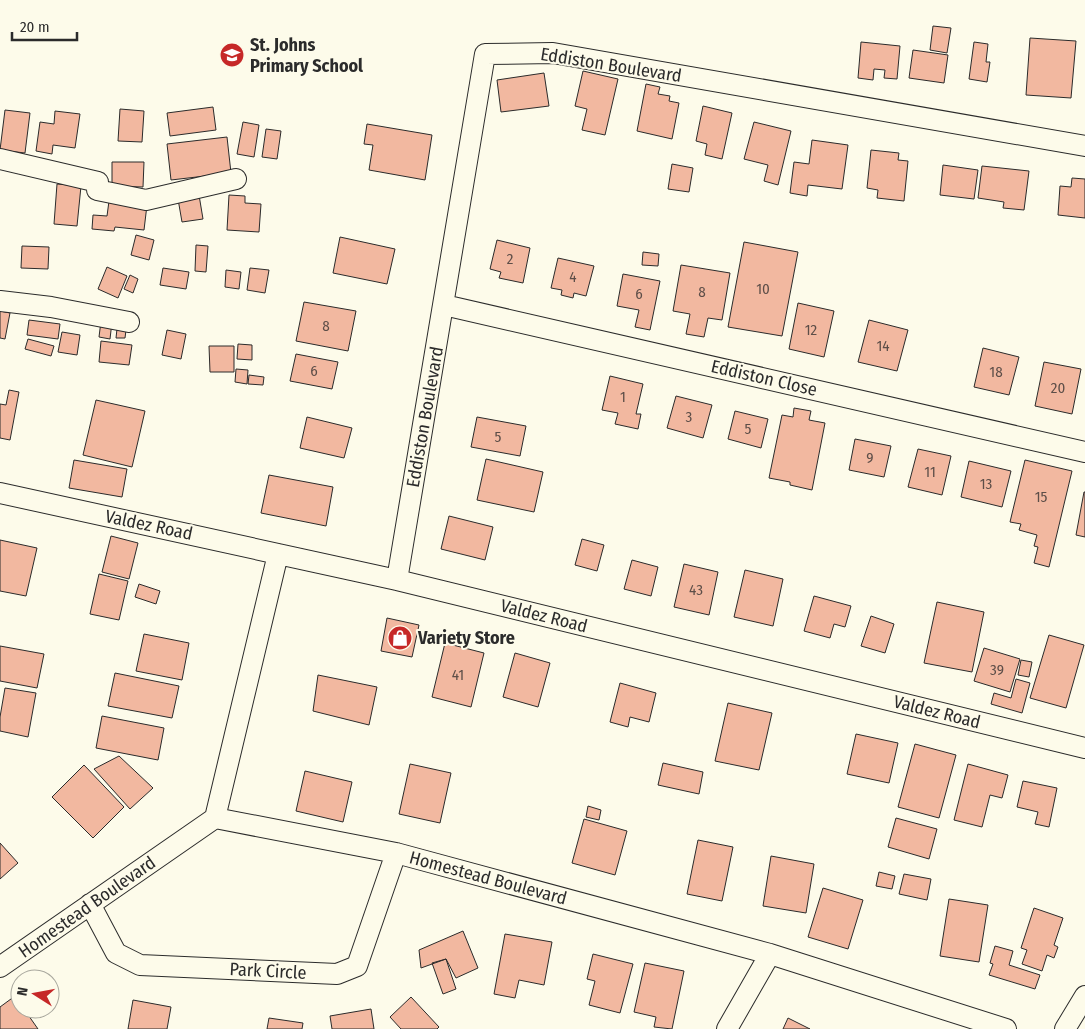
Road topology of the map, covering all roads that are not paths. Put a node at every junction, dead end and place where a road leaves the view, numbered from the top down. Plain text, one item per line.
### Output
1 (1085, 146) edge
2 (0, 160) edge
3 (236, 179) dead end
4 (0, 301) edge
5 (444, 305) junction
6 (129, 322) dead end
7 (1085, 452) edge
8 (0, 493) edge
9 (278, 554) junction
10 (397, 580) junction
11 (1085, 748) edge
12 (214, 818) junction
13 (396, 853) junction
14 (90, 904) junction
15 (770, 954) junction
16 (0, 967) edge
17 (1085, 996) edge
18 (727, 1029) edge
19 (1006, 1029) edge
20 (1065, 1029) edge

1 - 5 street, Eddiston Boulevard
2 - 3 street
4 - 6 street
5 - 7 street, Eddiston Close
5 - 10 street, Eddiston Boulevard
8 - 9 street, Valdez Road
9 - 10 street, Valdez Road
9 - 12 street
10 - 11 street, Valdez Road
12 - 13 street, Homestead Boulevard
12 - 14 street, Homestead Boulevard
13 - 14 street, Park Circle
13 - 15 street, Homestead Boulevard
14 - 16 street, Homestead Boulevard
15 - 18 street
15 - 19 street, Homestead Boulevard
17 - 20 street

